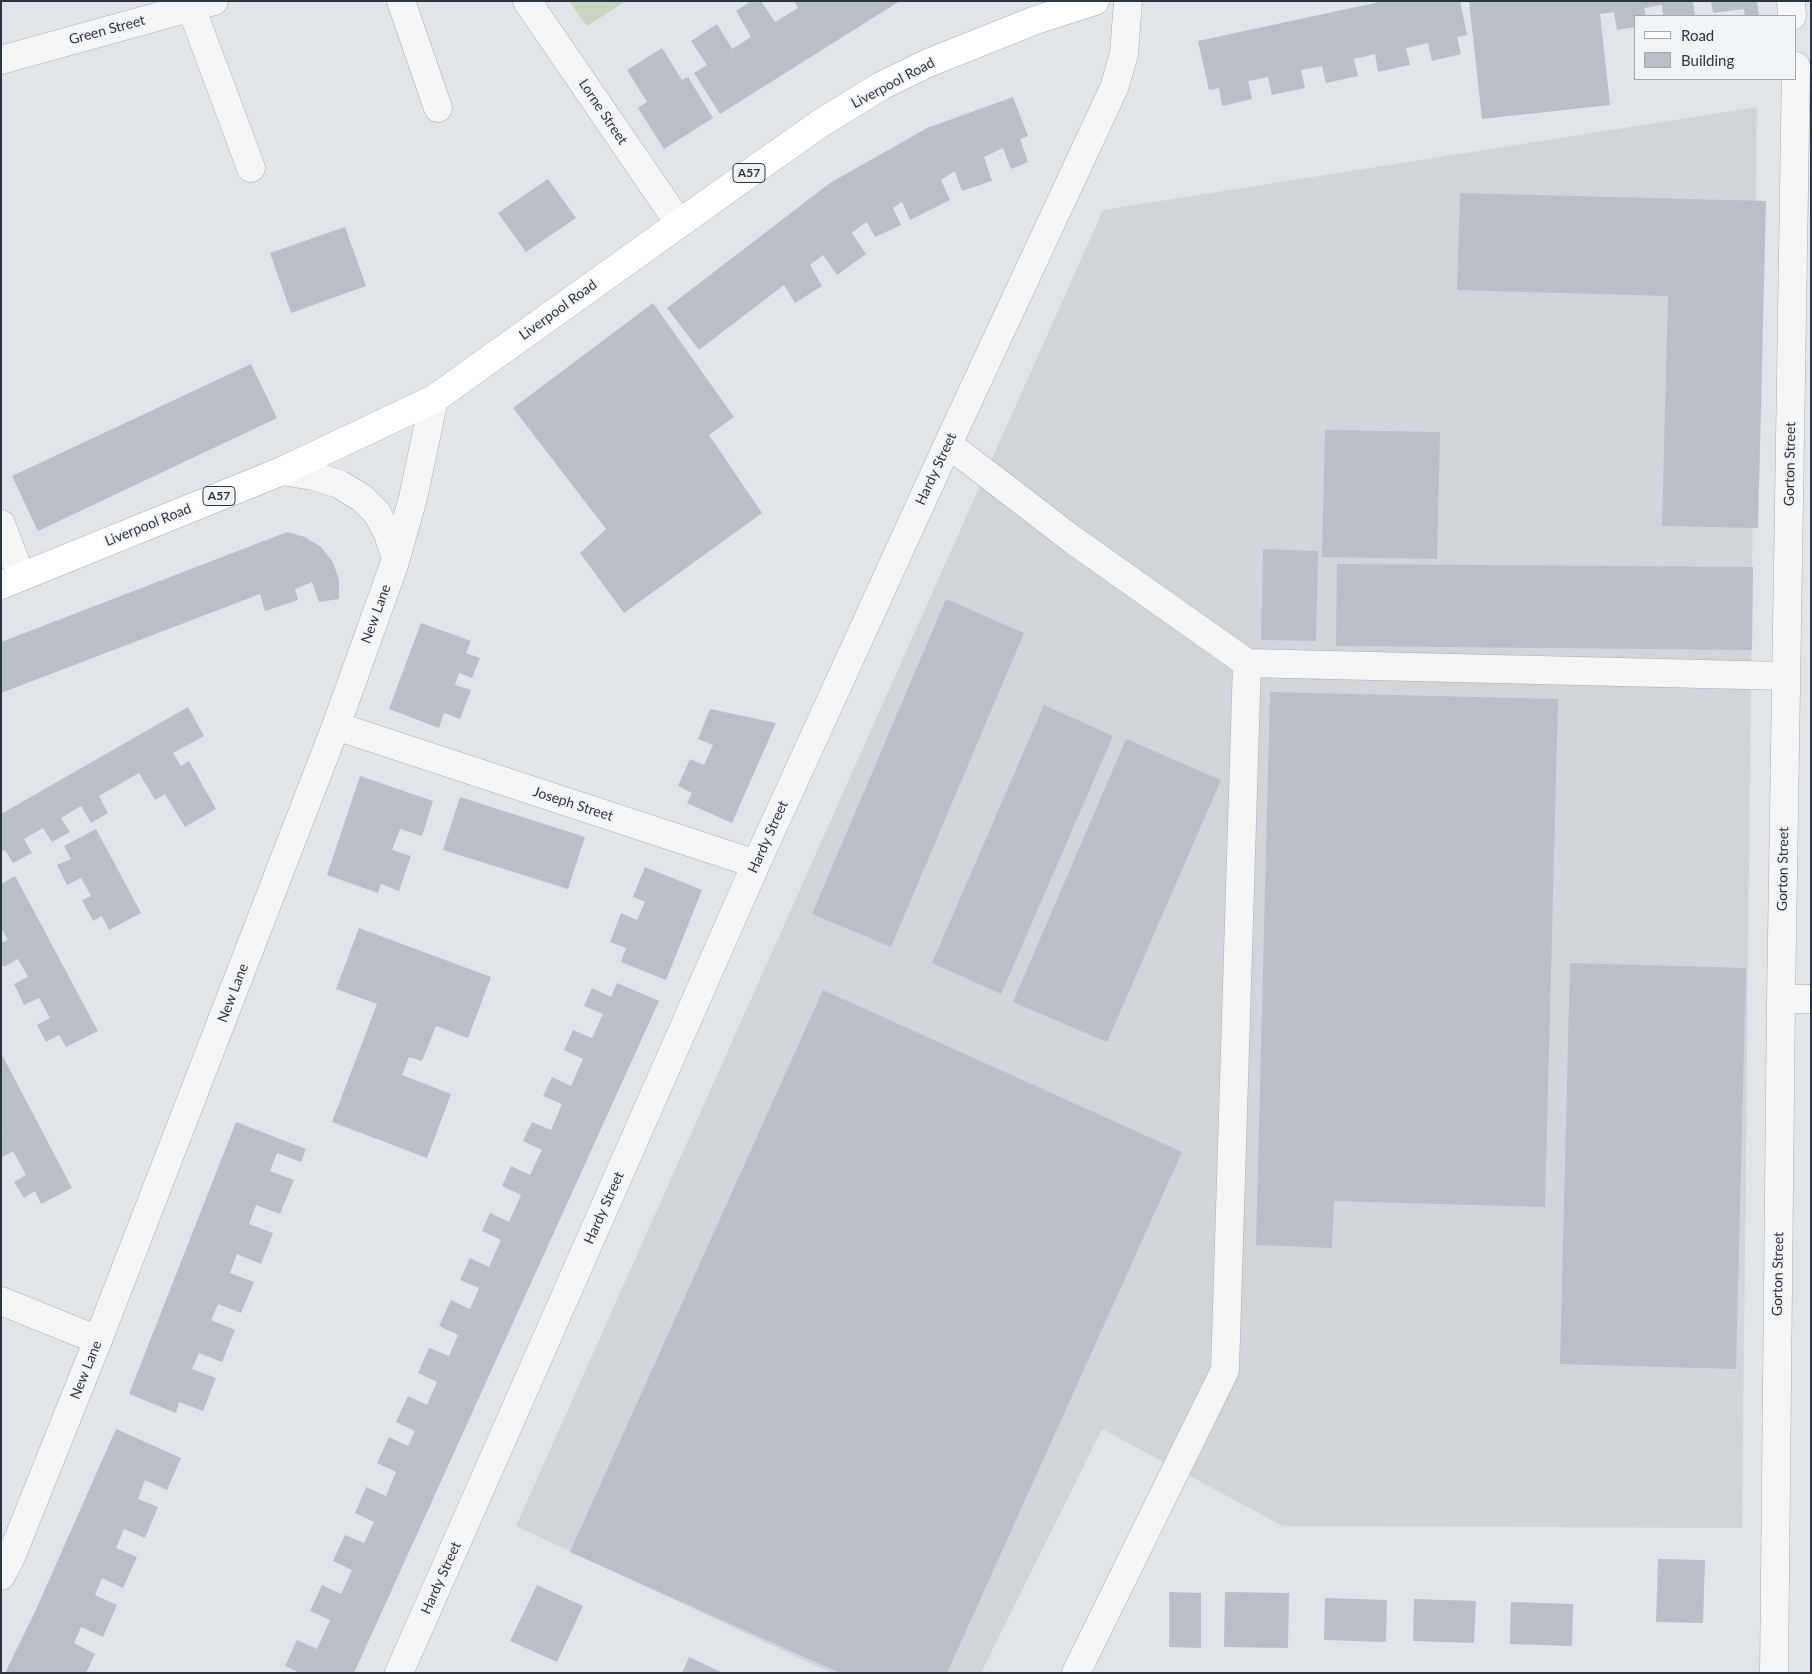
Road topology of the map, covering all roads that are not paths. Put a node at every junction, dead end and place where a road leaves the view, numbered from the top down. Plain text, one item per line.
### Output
1 (401, 1) edge
2 (527, 1) edge
3 (1095, 1) edge
4 (1128, 1) edge
5 (1791, 1) edge
6 (203, 4) edge
7 (1792, 15) edge
8 (1, 60) edge
9 (1796, 80) edge
10 (438, 108) dead end
11 (252, 168) dead end
12 (679, 223) junction
13 (434, 399) junction
14 (948, 444) junction
15 (282, 471) junction
16 (1, 524) edge
17 (396, 558) junction
18 (11, 581) edge
19 (1247, 663) junction
20 (1786, 676) junction
21 (336, 726) junction
22 (756, 864) junction
23 (1781, 999) junction
24 (1811, 999) edge
25 (1, 1301) edge
26 (98, 1340) junction
27 (1, 1576) edge
28 (399, 1673) edge
29 (1076, 1673) edge
30 (1774, 1673) edge

1 - 10 street
2 - 12 street, Lorne Street
3 - 12 main road, Liverpool Road / A57
4 - 14 street, Hardy Street
5 - 7 street
6 - 8 street, Green Street
6 - 11 street
9 - 20 street, Gorton Street
12 - 13 main road, Liverpool Road / A57
13 - 15 main road, Liverpool Road / A57
13 - 17 street, New Lane
14 - 19 street
14 - 22 street, Hardy Street
15 - 17 street
15 - 18 main road, Liverpool Road / A57
16 - 18 street
17 - 21 street, New Lane
19 - 20 street
19 - 29 street
20 - 23 street, Gorton Street
21 - 22 street, Joseph Street
21 - 26 street, New Lane
22 - 28 street, Hardy Street
23 - 24 street
23 - 30 street, Gorton Street
25 - 26 street
26 - 27 street, New Lane

